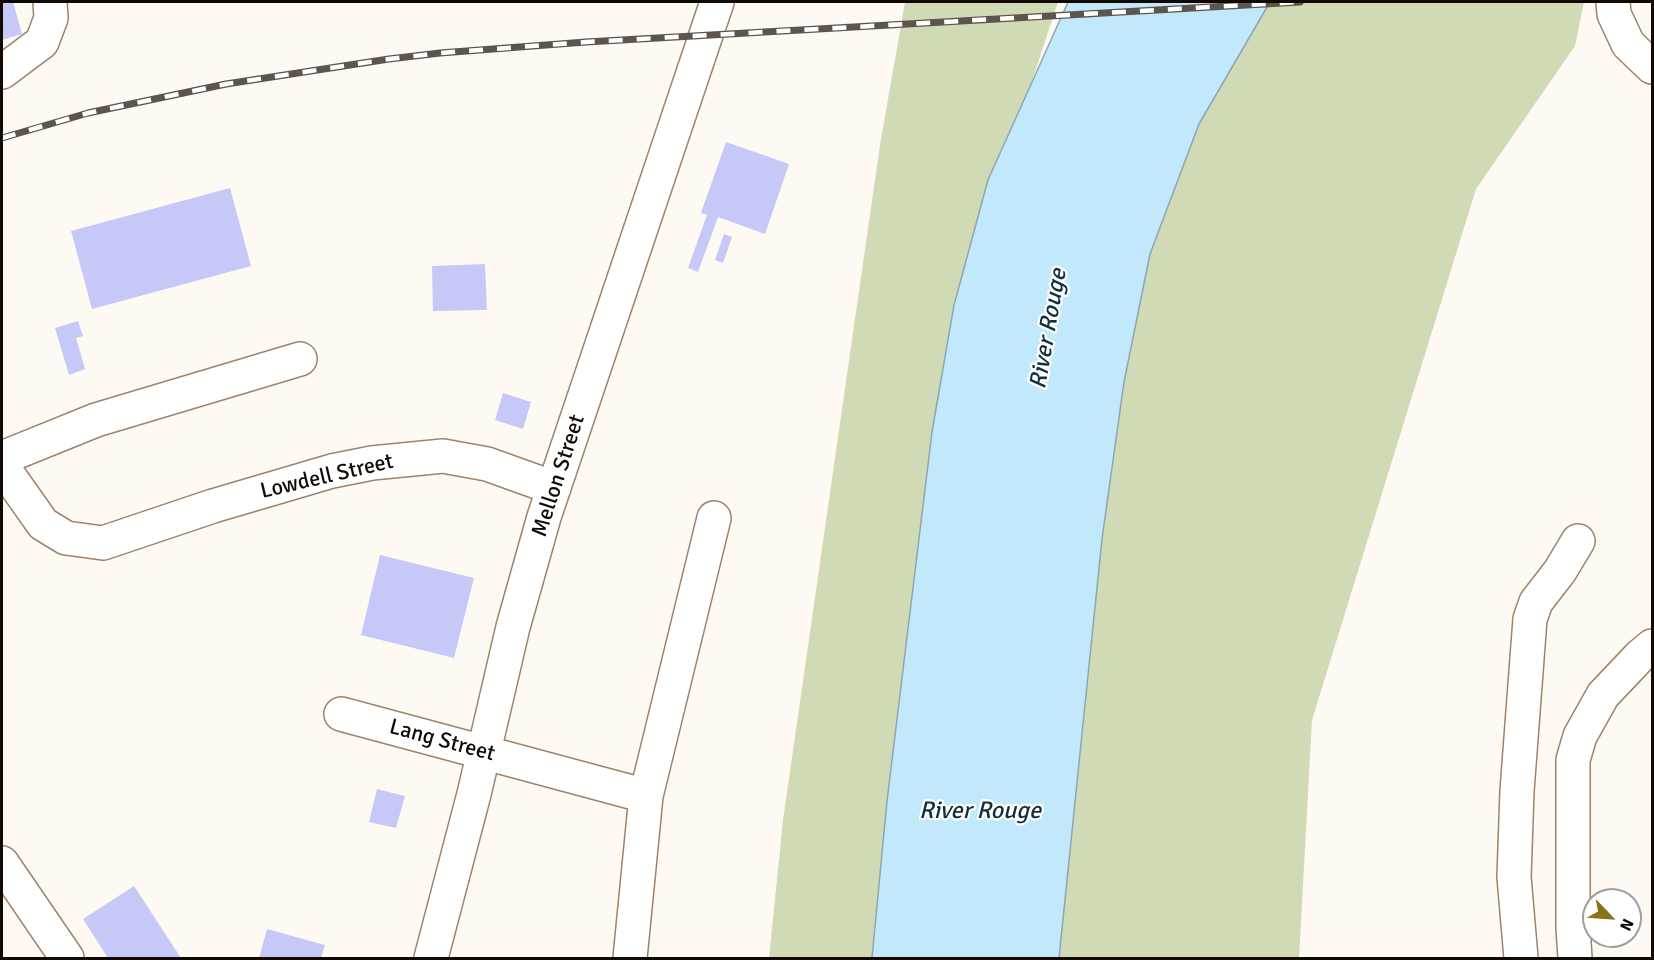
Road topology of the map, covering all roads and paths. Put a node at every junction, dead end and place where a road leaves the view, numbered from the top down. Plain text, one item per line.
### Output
1 (50, 2) edge
2 (717, 2) edge
3 (1613, 2) edge
4 (1653, 68) edge
5 (2, 72) edge
6 (300, 359) dead end
7 (2, 458) edge
8 (2, 466) edge
9 (554, 488) junction
10 (714, 518) dead end
11 (1578, 541) dead end
12 (1653, 646) edge
13 (341, 714) dead end
14 (483, 753) junction
15 (646, 796) junction
16 (2, 863) edge
17 (67, 958) edge
18 (431, 958) edge
19 (630, 958) edge
20 (1521, 958) edge
21 (1575, 958) edge

1 - 5 street
2 - 9 street, Mellon Street
3 - 4 street
6 - 7 street
8 - 9 street, Lowdell Street
9 - 14 street, Mellon Street
10 - 15 street
11 - 20 street
12 - 21 street
13 - 14 street, Lang Street
14 - 15 street, Lang Street
14 - 18 street, Mellon Street
15 - 19 street
16 - 17 street

